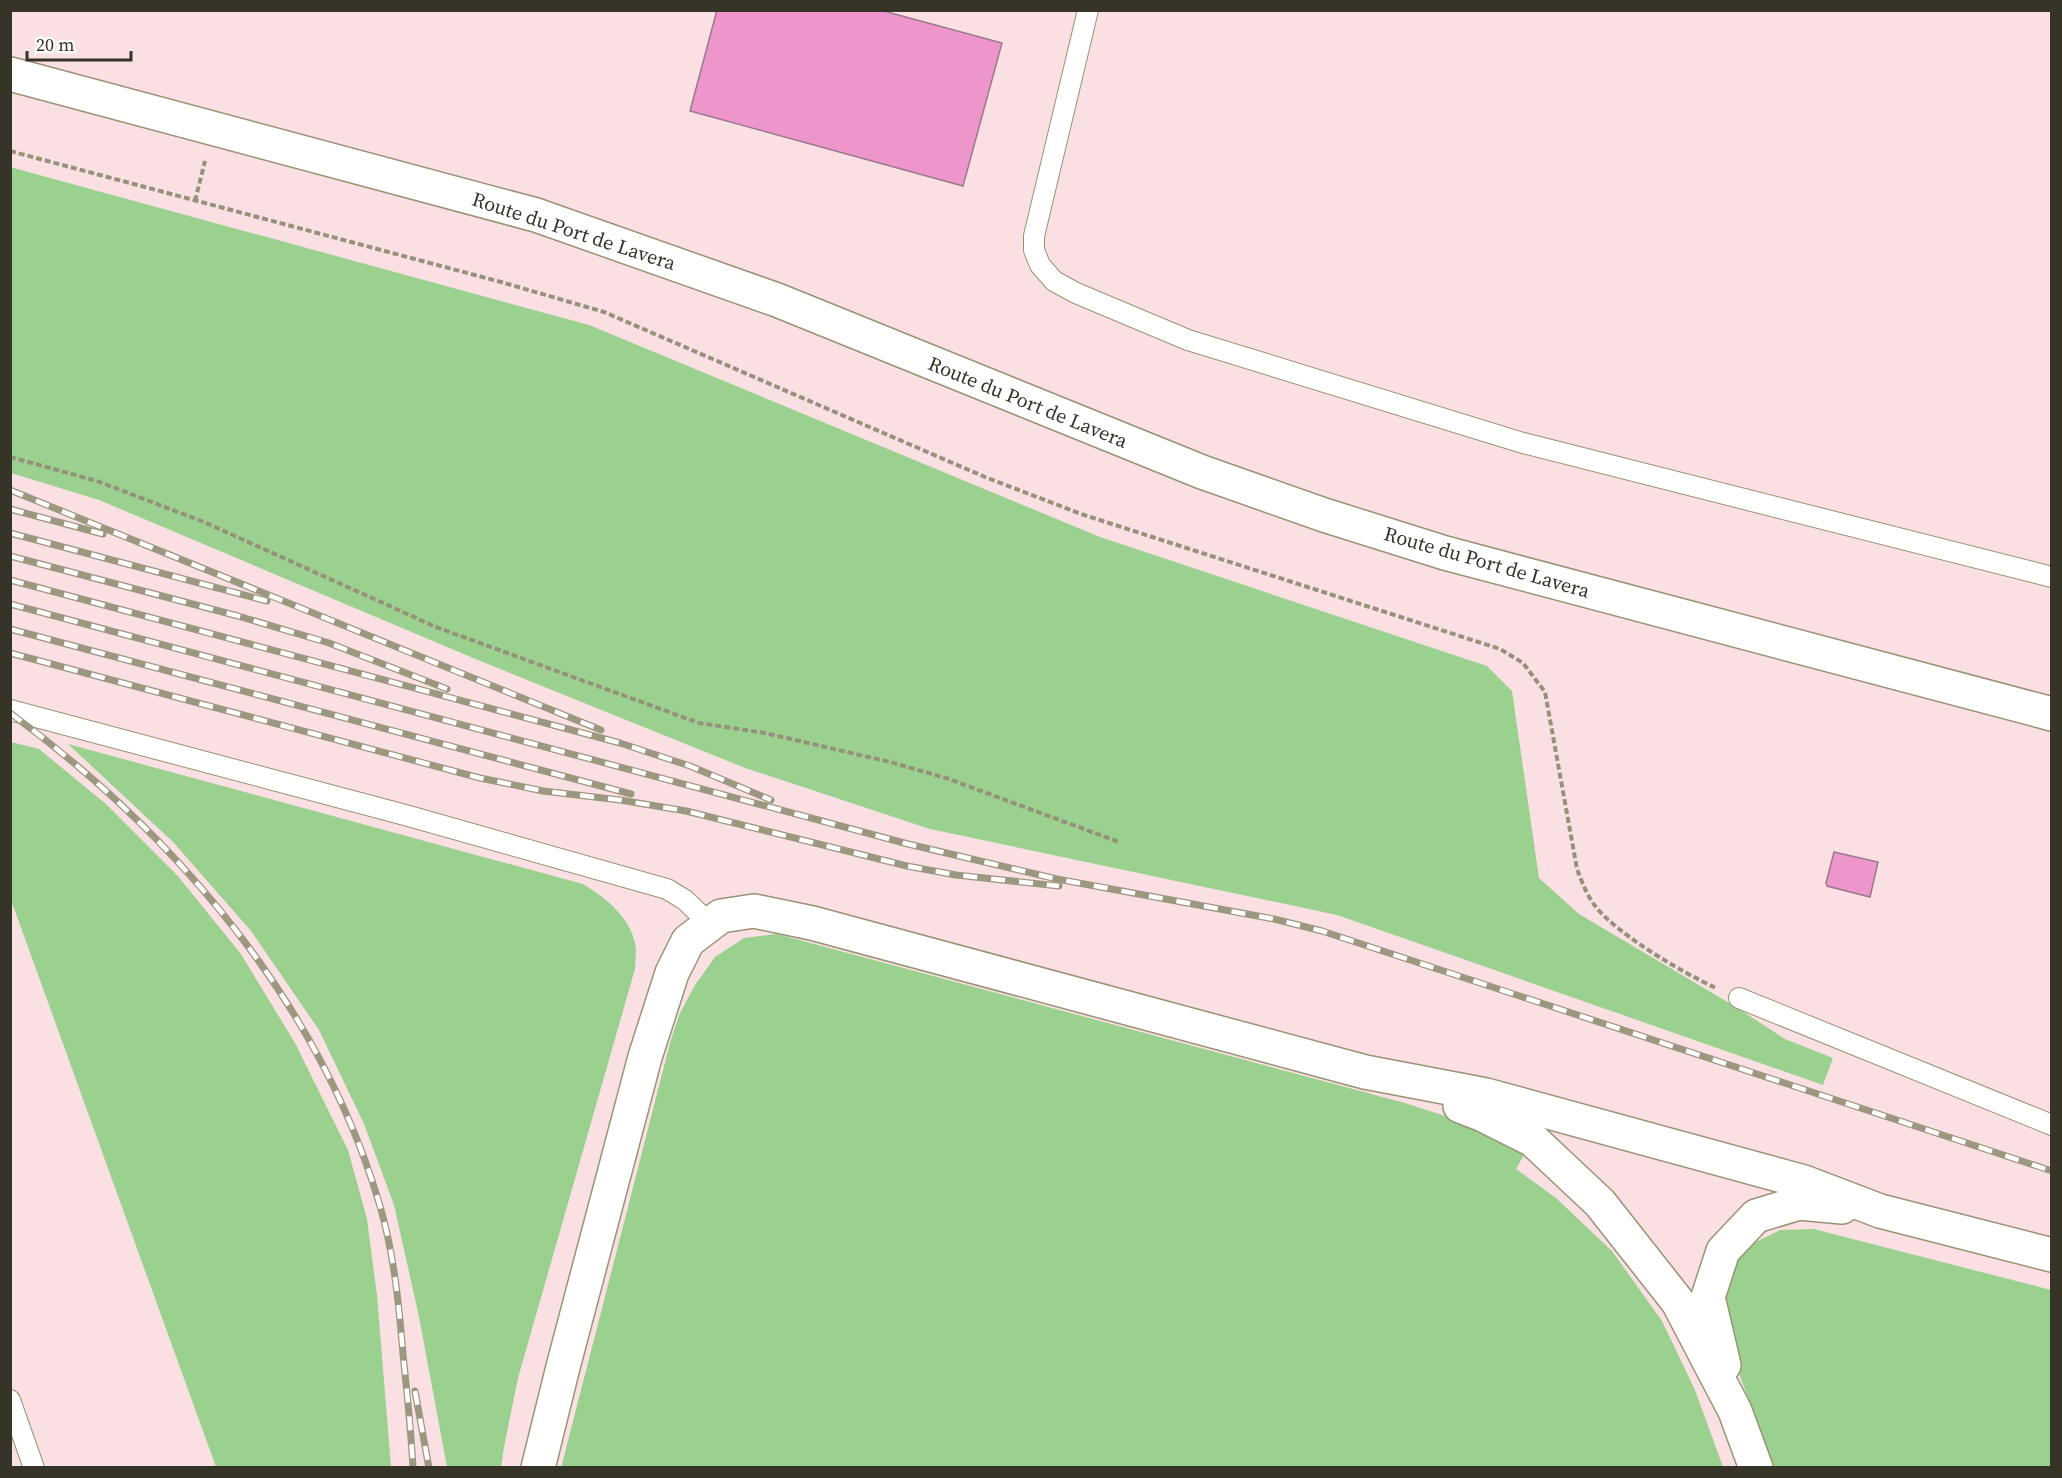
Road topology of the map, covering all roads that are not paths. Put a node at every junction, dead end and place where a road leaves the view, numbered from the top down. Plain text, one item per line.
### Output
1 (1088, 10) edge
2 (10, 74) edge
3 (2052, 577) edge
4 (10, 710) edge
5 (2052, 714) edge
6 (710, 924) junction
7 (1739, 998) road end
8 (1365, 1072) junction
9 (2052, 1125) edge
10 (1880, 1211) junction
11 (2052, 1255) edge
12 (10, 1400) edge
13 (1735, 1411) junction
14 (34, 1467) edge
15 (538, 1467) edge
16 (1756, 1467) edge

1 - 3 lane
2 - 5 street, Route du Port de Lavera
4 - 6 lane
6 - 8 street
6 - 15 street
7 - 9 lane
8 - 10 street
8 - 13 street
10 - 11 street
10 - 13 street
12 - 14 lane
13 - 16 street

